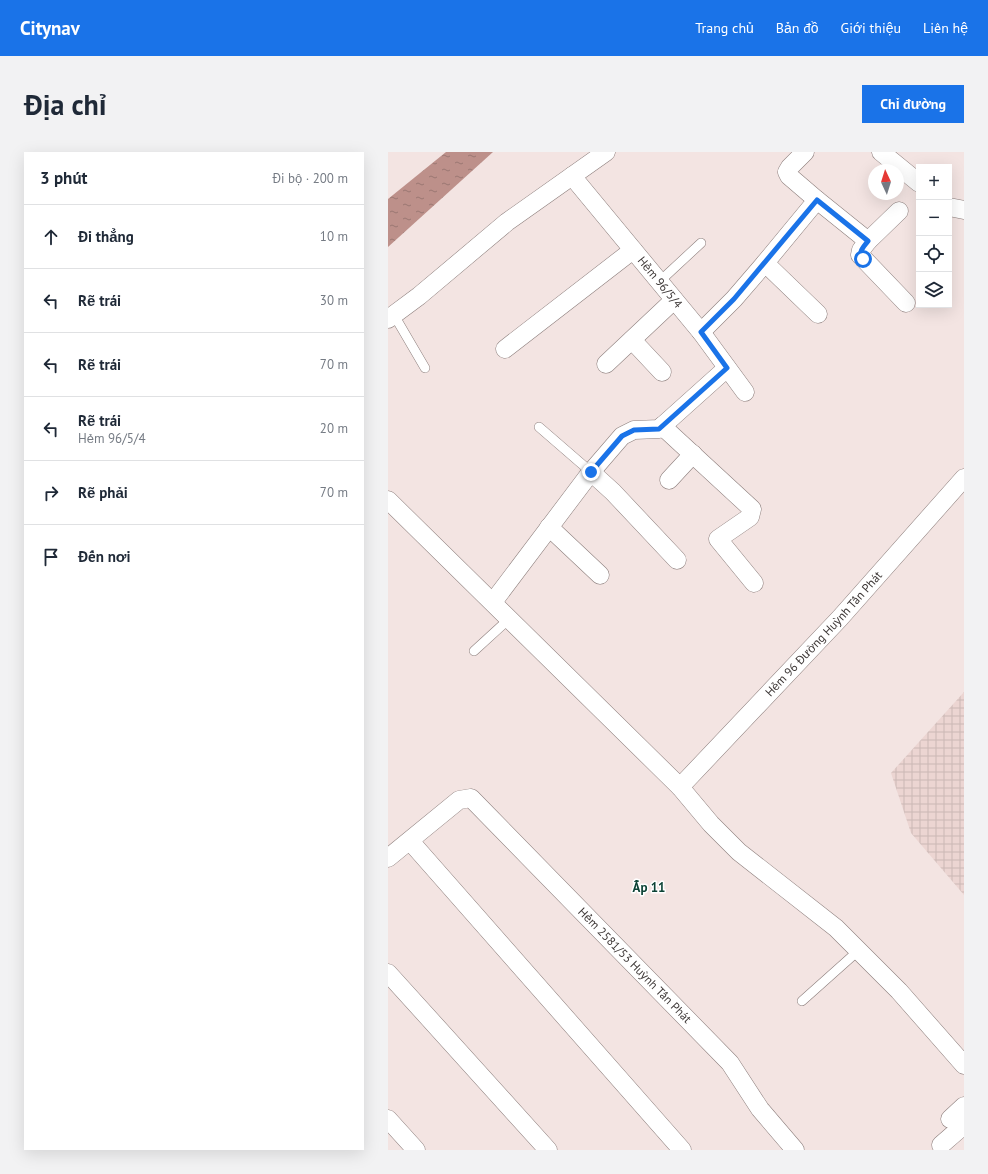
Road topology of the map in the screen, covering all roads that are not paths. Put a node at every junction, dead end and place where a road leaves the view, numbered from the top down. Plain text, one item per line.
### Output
1 (606, 152) edge
2 (805, 152) edge
3 (881, 152) edge
4 (572, 176) junction
5 (916, 181) edge
6 (817, 200) junction
7 (952, 208) edge
8 (964, 210) edge
9 (899, 211) dead end
10 (868, 241) junction
11 (701, 242) dead end
12 (633, 250) junction
13 (766, 263) junction
14 (659, 282) junction
15 (674, 300) junction
16 (906, 303) dead end
17 (818, 314) dead end
18 (391, 317) edge
19 (701, 332) junction
20 (632, 340) junction
21 (505, 349) dead end
22 (606, 364) dead end
23 (425, 368) dead end
24 (727, 368) junction
25 (662, 372) dead end
26 (744, 392) dead end
27 (662, 426) junction
28 (540, 427) dead end
29 (693, 454) junction
30 (591, 472) junction
31 (964, 478) edge
32 (669, 480) dead end
33 (388, 500) edge
34 (549, 527) junction
35 (677, 560) dead end
36 (600, 575) dead end
37 (754, 583) dead end
38 (493, 602) junction
39 (509, 618) junction
40 (474, 650) dead end
41 (680, 787) junction
42 (410, 841) junction
43 (388, 858) edge
44 (858, 951) junction
45 (388, 973) edge
46 (802, 1001) dead end
47 (964, 1065) edge
48 (964, 1106) edge
49 (388, 1119) edge
50 (957, 1122) edge
51 (941, 1145) dead end
52 (673, 1147) edge
53 (416, 1150) edge
54 (548, 1150) edge
55 (795, 1150) edge

1 - 4 street
2 - 6 street
3 - 5 street
4 - 12 street, Hẻm 96/5/4
4 - 18 street
6 - 10 street
6 - 13 street
7 - 8 street
9 - 10 street
10 - 16 street
11 - 14 lane
12 - 14 street, Hẻm 96/5/4
12 - 21 street
13 - 17 street
13 - 19 street
14 - 15 street, Hẻm 96/5/4
15 - 19 street, Hẻm 96/5/4
15 - 20 street
18 - 23 lane
19 - 24 street, Hẻm 96/5/4
20 - 22 street
20 - 25 street
24 - 26 street, Hẻm 96/5/4
24 - 27 street
27 - 29 street
27 - 30 street
28 - 30 lane
29 - 32 street
29 - 37 street
30 - 34 street
30 - 35 street
31 - 41 street, Hẻm 96 Đường Huỳnh Tấn Phát
33 - 38 street
34 - 36 street
34 - 38 street
38 - 39 street
39 - 40 lane
39 - 41 street
41 - 44 street
42 - 43 street
42 - 52 street
42 - 55 street, Hẻm 2581/53 Huỳnh Tấn Phát
44 - 46 lane
44 - 47 street
45 - 54 street
48 - 50 street
49 - 53 street
50 - 51 street

